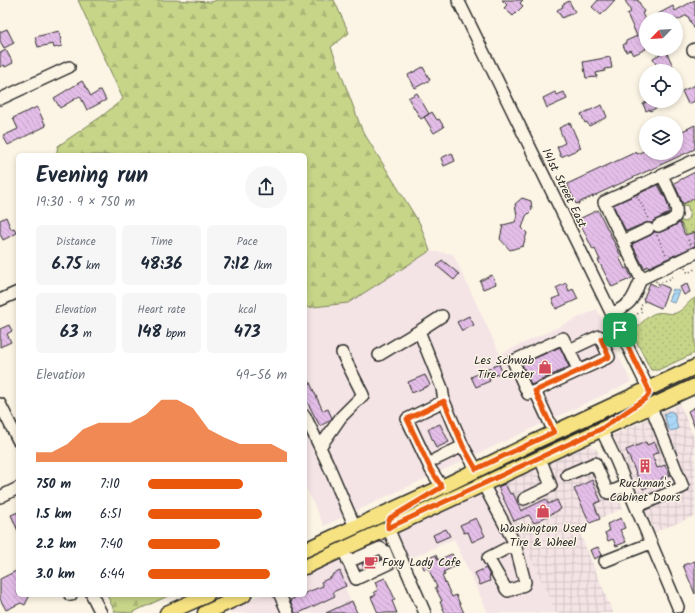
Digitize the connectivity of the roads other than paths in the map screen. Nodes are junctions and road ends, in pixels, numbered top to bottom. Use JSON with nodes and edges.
{"nodes":[{"id":1,"x":458,"y":0,"type":"edge"},
{"id":2,"x":69,"y":67,"type":"dead end"},
{"id":3,"x":0,"y":99,"type":"edge"},
{"id":4,"x":695,"y":160,"type":"edge"},
{"id":5,"x":662,"y":176,"type":"junction"},
{"id":6,"x":623,"y":241,"type":"junction"},
{"id":7,"x":695,"y":253,"type":"edge"},
{"id":8,"x":641,"y":279,"type":"junction"},
{"id":9,"x":16,"y":293,"type":"edge"},
{"id":10,"x":0,"y":300,"type":"edge"},
{"id":11,"x":612,"y":314,"type":"junction"},
{"id":12,"x":442,"y":316,"type":"dead end"},
{"id":13,"x":620,"y":330,"type":"junction"},
{"id":14,"x":419,"y":331,"type":"junction"},
{"id":15,"x":601,"y":339,"type":"junction"},
{"id":16,"x":569,"y":350,"type":"junction"},
{"id":17,"x":342,"y":353,"type":"dead end"},
{"id":18,"x":380,"y":355,"type":"dead end"},
{"id":19,"x":695,"y":367,"type":"edge"},
{"id":20,"x":579,"y":371,"type":"junction"},
{"id":21,"x":695,"y":386,"type":"edge"},
{"id":22,"x":648,"y":388,"type":"junction"},
{"id":23,"x":535,"y":391,"type":"junction"},
{"id":24,"x":444,"y":401,"type":"junction"},
{"id":25,"x":0,"y":404,"type":"edge"},
{"id":26,"x":651,"y":407,"type":"junction"},
{"id":27,"x":307,"y":420,"type":"edge"},
{"id":28,"x":601,"y":429,"type":"junction"},
{"id":29,"x":554,"y":432,"type":"junction"},
{"id":30,"x":16,"y":436,"type":"edge"},
{"id":31,"x":463,"y":446,"type":"junction"},
{"id":32,"x":320,"y":447,"type":"junction"},
{"id":33,"x":540,"y":458,"type":"junction"},
{"id":34,"x":436,"y":459,"type":"dead end"},
{"id":35,"x":476,"y":469,"type":"junction"},
{"id":36,"x":567,"y":474,"type":"dead end"},
{"id":37,"x":484,"y":484,"type":"junction"},
{"id":38,"x":626,"y":485,"type":"junction"},
{"id":39,"x":442,"y":487,"type":"junction"},
{"id":40,"x":16,"y":489,"type":"edge"},
{"id":41,"x":0,"y":497,"type":"edge"},
{"id":42,"x":524,"y":499,"type":"dead end"},
{"id":43,"x":636,"y":507,"type":"junction"},
{"id":44,"x":355,"y":527,"type":"junction"},
{"id":45,"x":388,"y":528,"type":"junction"},
{"id":46,"x":651,"y":543,"type":"junction"},
{"id":47,"x":514,"y":544,"type":"dead end"},
{"id":48,"x":307,"y":549,"type":"edge"},
{"id":49,"x":343,"y":549,"type":"junction"},
{"id":50,"x":400,"y":555,"type":"junction"},
{"id":51,"x":389,"y":560,"type":"junction"},
{"id":52,"x":605,"y":561,"type":"dead end"},
{"id":53,"x":348,"y":562,"type":"junction"},
{"id":54,"x":307,"y":566,"type":"edge"},
{"id":55,"x":93,"y":597,"type":"edge"},
{"id":56,"x":203,"y":597,"type":"edge"},
{"id":57,"x":240,"y":597,"type":"edge"},
{"id":58,"x":281,"y":597,"type":"edge"},
{"id":59,"x":678,"y":607,"type":"dead end"},
{"id":60,"x":101,"y":613,"type":"edge"},
{"id":61,"x":168,"y":613,"type":"edge"},
{"id":62,"x":205,"y":613,"type":"edge"},
{"id":63,"x":288,"y":613,"type":"edge"},
{"id":64,"x":425,"y":613,"type":"edge"}],
"edges":[{"from":1,"to":11,"type":"street","name":"141st Street East"},
{"from":2,"to":3,"type":"street"},
{"from":4,"to":5,"type":"street"},
{"from":5,"to":6,"type":"street"},
{"from":5,"to":6,"type":"street"},
{"from":6,"to":8,"type":"street"},
{"from":7,"to":8,"type":"street"},
{"from":8,"to":11,"type":"street"},
{"from":9,"to":10,"type":"street"},
{"from":11,"to":13,"type":"street","name":"141st Street East"},
{"from":12,"to":14,"type":"street"},
{"from":13,"to":15,"type":"street"},
{"from":13,"to":22,"type":"street","name":"141st Street East"},
{"from":14,"to":18,"type":"street"},
{"from":14,"to":24,"type":"street"},
{"from":15,"to":16,"type":"street"},
{"from":15,"to":20,"type":"street"},
{"from":16,"to":20,"type":"street"},
{"from":16,"to":23,"type":"street"},
{"from":17,"to":32,"type":"street"},
{"from":19,"to":22,"type":"main road"},
{"from":20,"to":23,"type":"street"},
{"from":21,"to":26,"type":"main road"},
{"from":22,"to":28,"type":"main road"},
{"from":22,"to":29,"type":"main road"},
{"from":23,"to":29,"type":"street"},
{"from":24,"to":31,"type":"street"},
{"from":24,"to":39,"type":"street"},
{"from":25,"to":30,"type":"street"},
{"from":26,"to":28,"type":"main road"},
{"from":26,"to":43,"type":"street"},
{"from":27,"to":32,"type":"street"},
{"from":28,"to":33,"type":"main road"},
{"from":28,"to":38,"type":"street"},
{"from":29,"to":35,"type":"main road"},
{"from":31,"to":34,"type":"street"},
{"from":31,"to":35,"type":"street"},
{"from":32,"to":44,"type":"street"},
{"from":33,"to":37,"type":"main road"},
{"from":33,"to":42,"type":"street"},
{"from":35,"to":39,"type":"main road"},
{"from":36,"to":38,"type":"street"},
{"from":37,"to":45,"type":"main road"},
{"from":37,"to":47,"type":"street"},
{"from":38,"to":43,"type":"street"},
{"from":39,"to":44,"type":"main road"},
{"from":39,"to":45,"type":"main road"},
{"from":40,"to":41,"type":"street"},
{"from":43,"to":46,"type":"street"},
{"from":44,"to":48,"type":"main road"},
{"from":45,"to":49,"type":"main road"},
{"from":45,"to":50,"type":"street"},
{"from":46,"to":52,"type":"street"},
{"from":46,"to":59,"type":"street"},
{"from":49,"to":53,"type":"street"},
{"from":49,"to":54,"type":"main road"},
{"from":50,"to":51,"type":"street"},
{"from":50,"to":64,"type":"street"},
{"from":51,"to":53,"type":"street"},
{"from":51,"to":53,"type":"street"},
{"from":55,"to":60,"type":"street"},
{"from":56,"to":61,"type":"main road"},
{"from":57,"to":62,"type":"main road"},
{"from":58,"to":63,"type":"street"}]}
